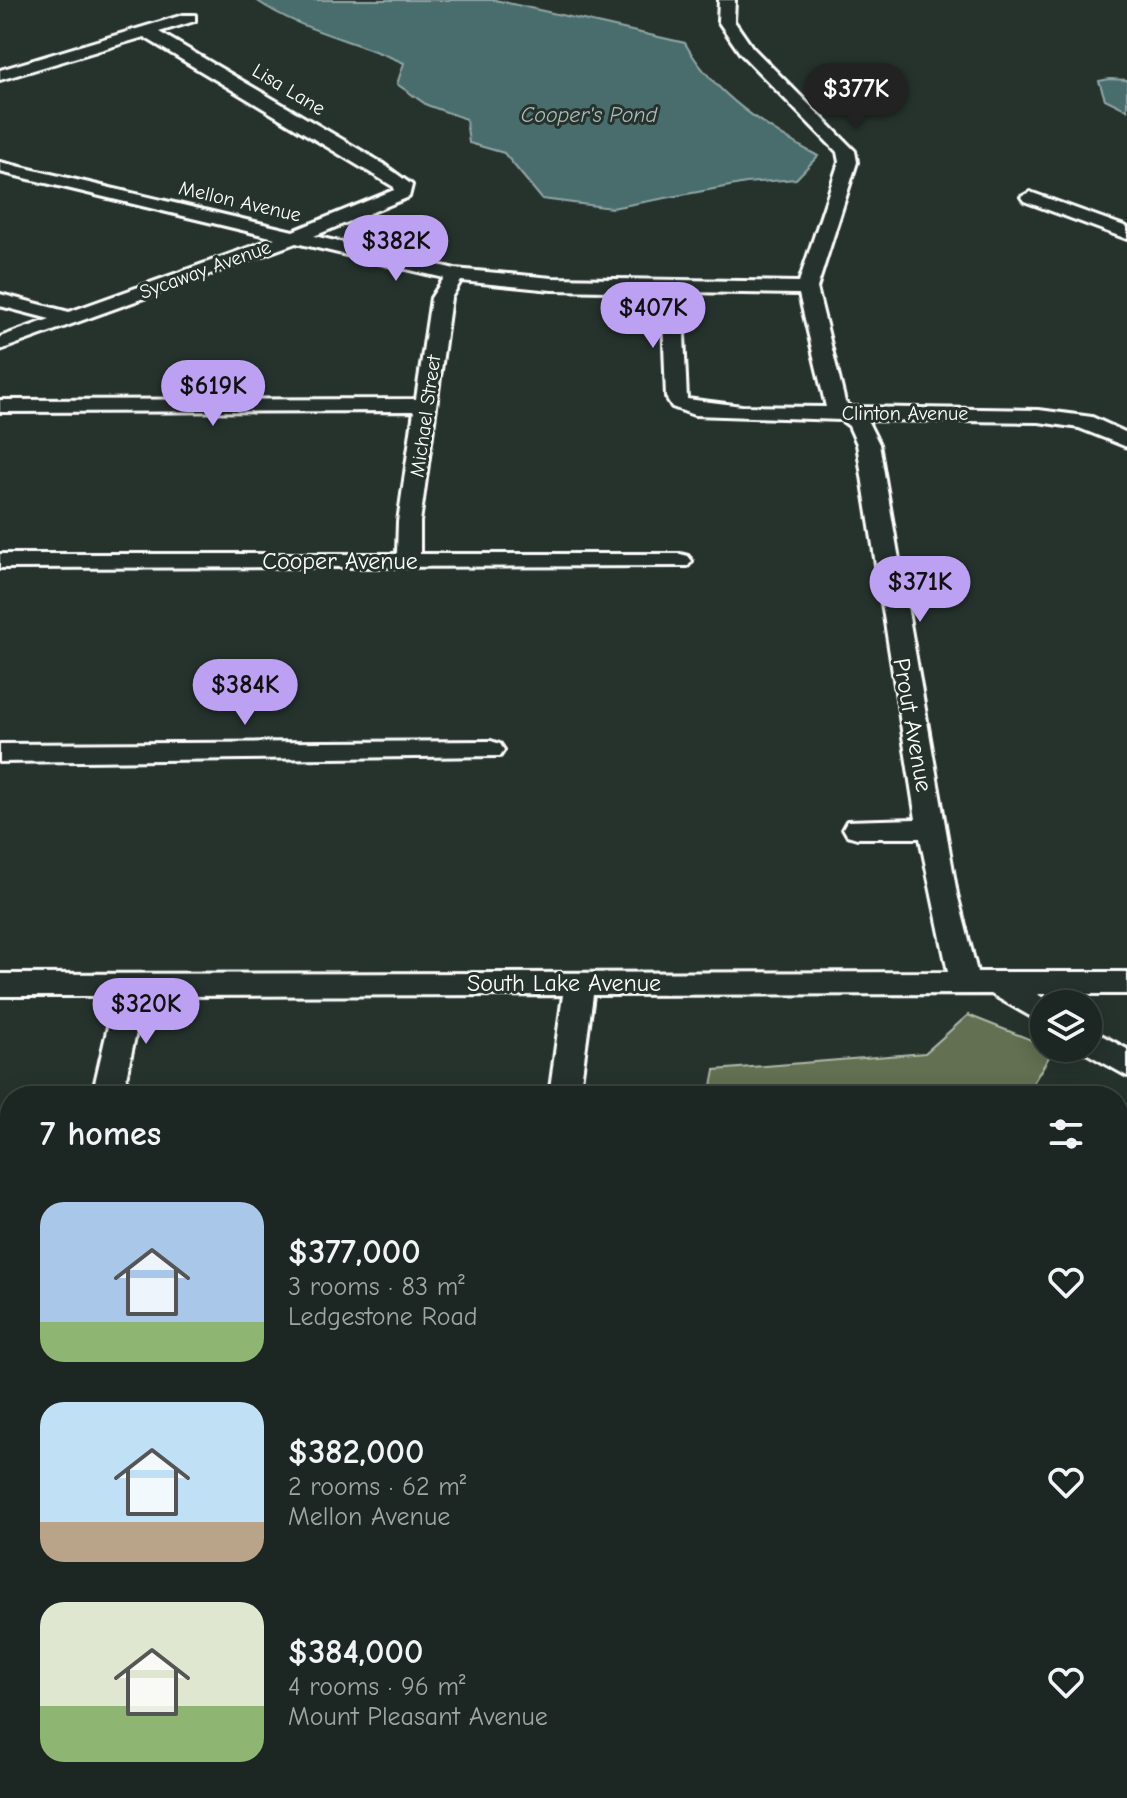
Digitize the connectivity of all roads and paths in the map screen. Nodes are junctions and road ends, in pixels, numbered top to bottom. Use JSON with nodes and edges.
{"nodes":[{"id":1,"x":727,"y":0,"type":"edge"},
{"id":2,"x":189,"y":18,"type":"dead end"},
{"id":3,"x":147,"y":32,"type":"junction"},
{"id":4,"x":0,"y":75,"type":"edge"},
{"id":5,"x":0,"y":167,"type":"edge"},
{"id":6,"x":405,"y":188,"type":"joint"},
{"id":7,"x":1030,"y":197,"type":"dead end"},
{"id":8,"x":1127,"y":233,"type":"edge"},
{"id":9,"x":295,"y":237,"type":"junction"},
{"id":10,"x":455,"y":275,"type":"junction"},
{"id":11,"x":672,"y":286,"type":"junction"},
{"id":12,"x":807,"y":288,"type":"junction"},
{"id":13,"x":0,"y":300,"type":"edge"},
{"id":14,"x":68,"y":318,"type":"junction"},
{"id":15,"x":0,"y":344,"type":"edge"},
{"id":16,"x":426,"y":405,"type":"junction"},
{"id":17,"x":0,"y":406,"type":"edge"},
{"id":18,"x":845,"y":413,"type":"junction"},
{"id":19,"x":1127,"y":441,"type":"edge"},
{"id":20,"x":0,"y":561,"type":"edge"},
{"id":21,"x":408,"y":561,"type":"junction"},
{"id":22,"x":680,"y":561,"type":"dead end"},
{"id":23,"x":491,"y":750,"type":"dead end"},
{"id":24,"x":0,"y":753,"type":"edge"},
{"id":25,"x":857,"y":828,"type":"dead end"},
{"id":26,"x":931,"y":829,"type":"junction"},
{"id":27,"x":580,"y":982,"type":"junction"},
{"id":28,"x":1127,"y":983,"type":"edge"},
{"id":29,"x":0,"y":985,"type":"edge"},
{"id":30,"x":132,"y":985,"type":"junction"},
{"id":31,"x":966,"y":985,"type":"junction"},
{"id":32,"x":999,"y":985,"type":"junction"},
{"id":33,"x":1030,"y":1004,"type":"edge"},
{"id":34,"x":1102,"y":1049,"type":"edge"},
{"id":35,"x":1127,"y":1064,"type":"edge"},
{"id":36,"x":109,"y":1086,"type":"edge"},
{"id":37,"x":565,"y":1086,"type":"edge"}],
"edges":[{"from":1,"to":12,"type":"street"},
{"from":2,"to":3,"type":"street"},
{"from":3,"to":4,"type":"street"},
{"from":3,"to":6,"type":"street","name":"Lisa Lane"},
{"from":5,"to":9,"type":"street","name":"Mellon Avenue"},
{"from":6,"to":9,"type":"street","name":"Sycaway Avenue"},
{"from":7,"to":8,"type":"street"},
{"from":9,"to":10,"type":"street","name":"Mellon Avenue"},
{"from":9,"to":14,"type":"street","name":"Sycaway Avenue"},
{"from":10,"to":11,"type":"street","name":"Mellon Avenue"},
{"from":10,"to":16,"type":"street","name":"Michael Street"},
{"from":11,"to":12,"type":"street","name":"Mellon Avenue"},
{"from":11,"to":18,"type":"street","name":"Clinton Avenue"},
{"from":12,"to":18,"type":"street","name":"Prout Avenue"},
{"from":13,"to":14,"type":"street"},
{"from":14,"to":15,"type":"street","name":"Sycaway Avenue"},
{"from":16,"to":17,"type":"street"},
{"from":16,"to":21,"type":"street","name":"Michael Street"},
{"from":18,"to":19,"type":"street","name":"Clinton Avenue"},
{"from":18,"to":26,"type":"street","name":"Prout Avenue"},
{"from":20,"to":21,"type":"street","name":"Cooper Avenue"},
{"from":21,"to":22,"type":"street","name":"Cooper Avenue"},
{"from":23,"to":24,"type":"street"},
{"from":25,"to":26,"type":"street"},
{"from":26,"to":31,"type":"street","name":"Prout Avenue"},
{"from":27,"to":30,"type":"street","name":"South Lake Avenue"},
{"from":27,"to":31,"type":"street","name":"South Lake Avenue"},
{"from":27,"to":37,"type":"street"},
{"from":28,"to":32,"type":"street","name":"South Lake Avenue"},
{"from":29,"to":30,"type":"street","name":"South Lake Avenue"},
{"from":30,"to":36,"type":"street"},
{"from":31,"to":32,"type":"street","name":"South Lake Avenue"},
{"from":32,"to":33,"type":"street"},
{"from":34,"to":35,"type":"street"}]}
